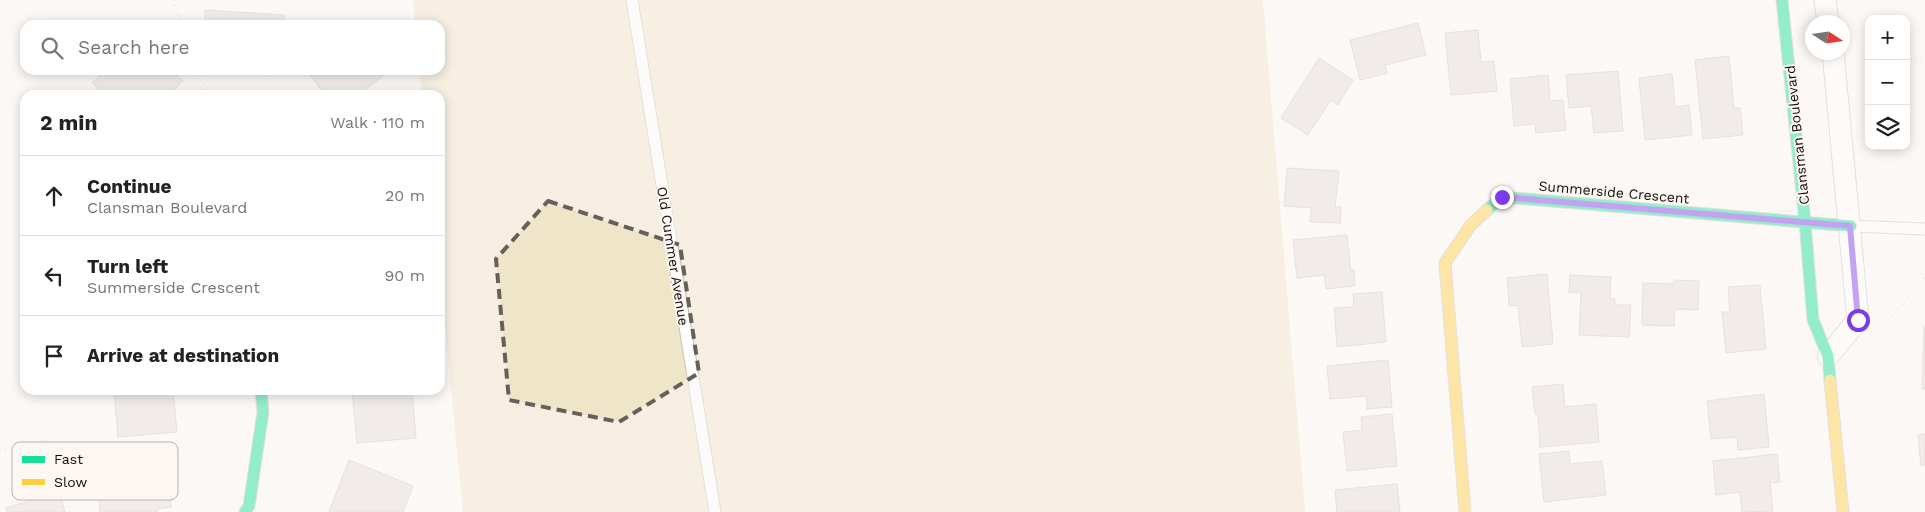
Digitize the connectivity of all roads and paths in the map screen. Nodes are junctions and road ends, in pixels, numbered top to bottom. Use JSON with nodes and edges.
{"nodes":[{"id":1,"x":173,"y":0,"type":"edge"},
{"id":2,"x":632,"y":0,"type":"edge"},
{"id":3,"x":1782,"y":0,"type":"edge"},
{"id":4,"x":1825,"y":0,"type":"edge"},
{"id":5,"x":1827,"y":15,"type":"edge"},
{"id":6,"x":180,"y":20,"type":"edge"},
{"id":7,"x":1925,"y":58,"type":"edge"},
{"id":8,"x":1910,"y":59,"type":"edge"},
{"id":9,"x":1834,"y":60,"type":"edge"},
{"id":10,"x":200,"y":75,"type":"edge"},
{"id":11,"x":205,"y":90,"type":"edge"},
{"id":12,"x":1805,"y":222,"type":"junction"},
{"id":13,"x":1850,"y":226,"type":"junction"},
{"id":14,"x":1925,"y":230,"type":"edge"},
{"id":15,"x":1925,"y":277,"type":"edge"},
{"id":16,"x":1892,"y":317,"type":"dead end"},
{"id":17,"x":1828,"y":356,"type":"junction"},
{"id":18,"x":261,"y":395,"type":"edge"},
{"id":19,"x":66,"y":500,"type":"edge"},
{"id":20,"x":70,"y":512,"type":"edge"},
{"id":21,"x":245,"y":512,"type":"edge"},
{"id":22,"x":715,"y":512,"type":"edge"},
{"id":23,"x":1465,"y":512,"type":"edge"},
{"id":24,"x":1843,"y":512,"type":"edge"}],
"edges":[{"from":1,"to":6,"type":"path"},
{"from":2,"to":22,"type":"lane","name":"Old Cummer Avenue"},
{"from":3,"to":12,"type":"street","name":"Clansman Boulevard"},
{"from":4,"to":5,"type":"street"},
{"from":7,"to":8,"type":"path"},
{"from":9,"to":13,"type":"street"},
{"from":10,"to":11,"type":"path"},
{"from":12,"to":13,"type":"street","name":"Summerside Crescent"},
{"from":12,"to":17,"type":"street","name":"Clansman Boulevard"},
{"from":12,"to":23,"type":"street","name":"Summerside Crescent"},
{"from":13,"to":14,"type":"lane"},
{"from":13,"to":17,"type":"street"},
{"from":15,"to":16,"type":"path"},
{"from":17,"to":24,"type":"street","name":"Clansman Boulevard"},
{"from":18,"to":21,"type":"street"},
{"from":19,"to":20,"type":"path"}]}
